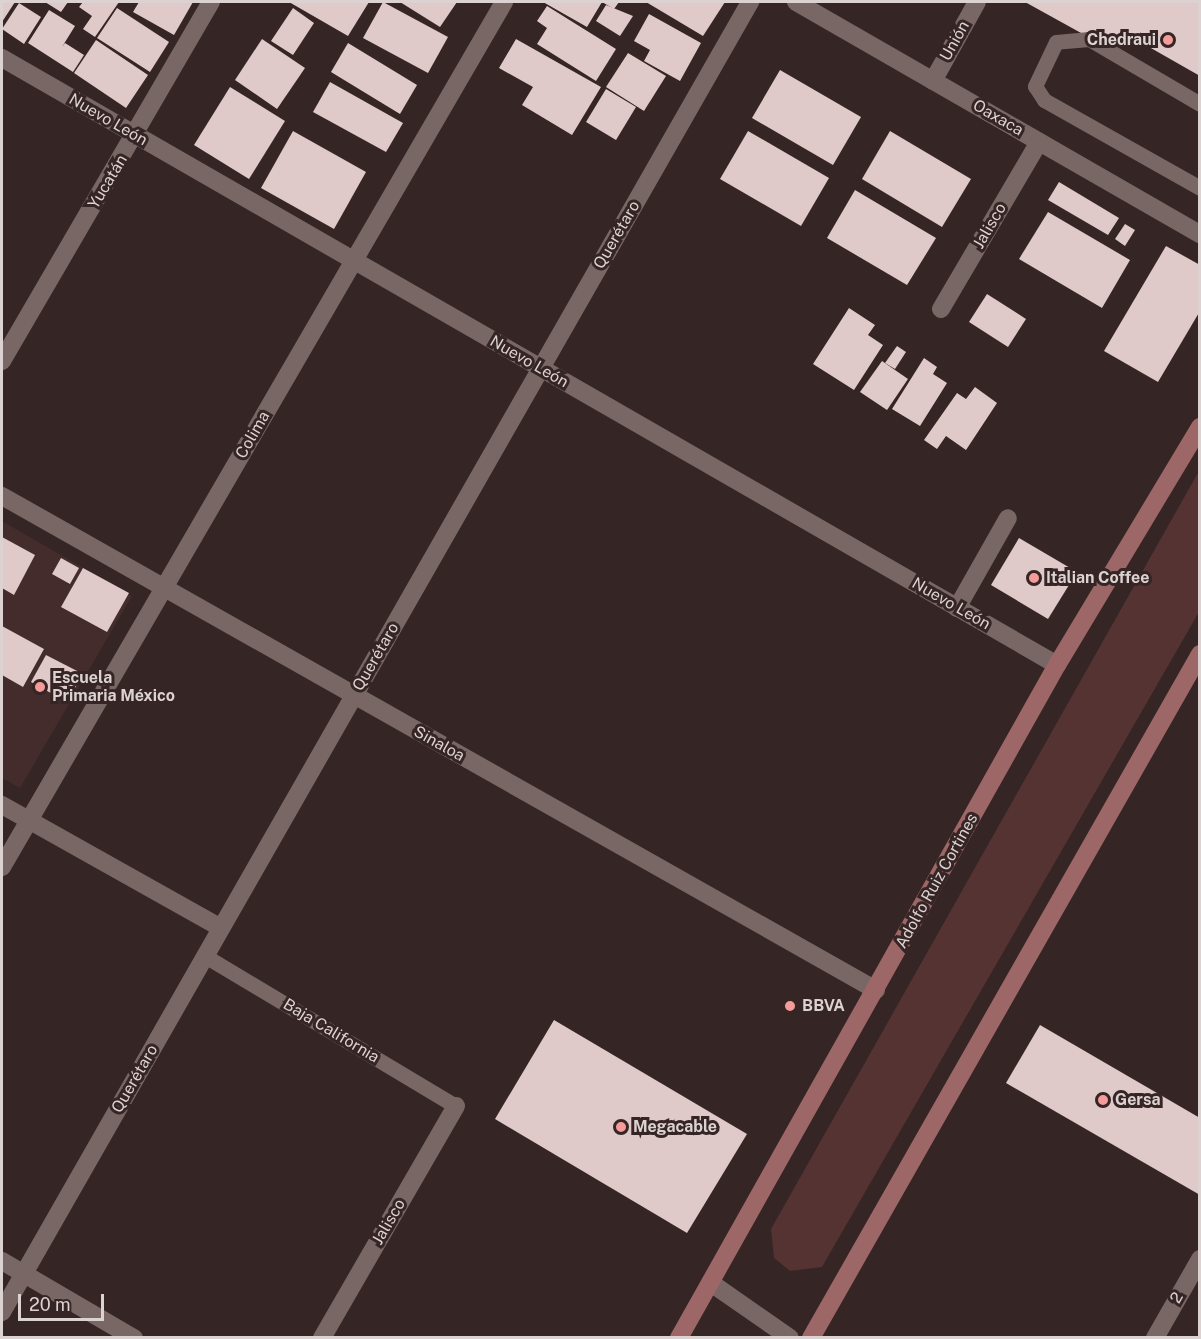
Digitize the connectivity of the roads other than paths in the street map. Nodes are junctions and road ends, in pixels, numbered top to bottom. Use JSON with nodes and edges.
{"nodes":[{"id":1,"x":211,"y":2,"type":"edge"},
{"id":2,"x":504,"y":2,"type":"edge"},
{"id":3,"x":750,"y":2,"type":"edge"},
{"id":4,"x":795,"y":2,"type":"edge"},
{"id":5,"x":977,"y":2,"type":"edge"},
{"id":6,"x":2,"y":58,"type":"edge"},
{"id":7,"x":933,"y":81,"type":"junction"},
{"id":8,"x":1200,"y":104,"type":"edge"},
{"id":9,"x":135,"y":135,"type":"junction"},
{"id":10,"x":1040,"y":142,"type":"junction"},
{"id":11,"x":1200,"y":188,"type":"edge"},
{"id":12,"x":1200,"y":234,"type":"edge"},
{"id":13,"x":353,"y":261,"type":"junction"},
{"id":14,"x":941,"y":309,"type":"dead end"},
{"id":15,"x":2,"y":361,"type":"edge"},
{"id":16,"x":541,"y":368,"type":"junction"},
{"id":17,"x":1200,"y":427,"type":"edge"},
{"id":18,"x":2,"y":496,"type":"edge"},
{"id":19,"x":1008,"y":518,"type":"dead end"},
{"id":20,"x":164,"y":588,"type":"junction"},
{"id":21,"x":957,"y":608,"type":"junction"},
{"id":22,"x":1200,"y":654,"type":"edge"},
{"id":23,"x":1057,"y":665,"type":"junction"},
{"id":24,"x":353,"y":696,"type":"junction"},
{"id":25,"x":2,"y":805,"type":"edge"},
{"id":26,"x":29,"y":820,"type":"junction"},
{"id":27,"x":2,"y":867,"type":"edge"},
{"id":28,"x":221,"y":928,"type":"junction"},
{"id":29,"x":205,"y":956,"type":"junction"},
{"id":30,"x":876,"y":990,"type":"junction"},
{"id":31,"x":456,"y":1106,"type":"joint"},
{"id":32,"x":1200,"y":1259,"type":"edge"},
{"id":33,"x":2,"y":1262,"type":"edge"},
{"id":34,"x":23,"y":1274,"type":"junction"},
{"id":35,"x":711,"y":1284,"type":"junction"},
{"id":36,"x":2,"y":1312,"type":"edge"},
{"id":37,"x":134,"y":1338,"type":"edge"},
{"id":38,"x":322,"y":1338,"type":"edge"},
{"id":39,"x":679,"y":1338,"type":"edge"},
{"id":40,"x":790,"y":1338,"type":"edge"},
{"id":41,"x":811,"y":1338,"type":"edge"},
{"id":42,"x":1155,"y":1338,"type":"edge"}],
"edges":[{"from":1,"to":9,"type":"street","name":"Yucatán"},
{"from":2,"to":13,"type":"street","name":"Colima"},
{"from":3,"to":16,"type":"street","name":"Querétaro"},
{"from":4,"to":7,"type":"street","name":"Oaxaca"},
{"from":5,"to":7,"type":"street","name":"Unión"},
{"from":6,"to":9,"type":"street","name":"Nuevo León"},
{"from":7,"to":10,"type":"street","name":"Oaxaca"},
{"from":8,"to":11,"type":"lane"},
{"from":9,"to":13,"type":"street","name":"Nuevo León"},
{"from":9,"to":15,"type":"street","name":"Yucatán"},
{"from":10,"to":12,"type":"street","name":"Oaxaca"},
{"from":10,"to":14,"type":"street","name":"Jalisco"},
{"from":13,"to":16,"type":"street","name":"Nuevo León"},
{"from":13,"to":20,"type":"street","name":"Colima"},
{"from":16,"to":21,"type":"street","name":"Nuevo León"},
{"from":16,"to":24,"type":"street","name":"Querétaro"},
{"from":17,"to":23,"type":"main road","name":"Adolfo Ruiz Cortines"},
{"from":18,"to":20,"type":"street","name":"Sinaloa"},
{"from":19,"to":21,"type":"street"},
{"from":20,"to":24,"type":"street","name":"Sinaloa"},
{"from":20,"to":26,"type":"street","name":"Colima"},
{"from":21,"to":23,"type":"street","name":"Nuevo León"},
{"from":22,"to":41,"type":"main road"},
{"from":23,"to":30,"type":"main road","name":"Adolfo Ruiz Cortines"},
{"from":24,"to":28,"type":"street","name":"Querétaro"},
{"from":24,"to":30,"type":"street","name":"Sinaloa"},
{"from":25,"to":26,"type":"street"},
{"from":26,"to":27,"type":"street","name":"Colima"},
{"from":26,"to":28,"type":"street"},
{"from":28,"to":29,"type":"street","name":"Querétaro"},
{"from":29,"to":31,"type":"lane","name":"Baja California"},
{"from":29,"to":34,"type":"street","name":"Querétaro"},
{"from":30,"to":35,"type":"main road","name":"Adolfo Ruiz Cortines"},
{"from":31,"to":38,"type":"street","name":"Jalisco"},
{"from":32,"to":42,"type":"street","name":"2"},
{"from":33,"to":34,"type":"street"},
{"from":34,"to":36,"type":"street","name":"Querétaro"},
{"from":34,"to":37,"type":"street"},
{"from":35,"to":39,"type":"main road","name":"Adolfo Ruiz Cortines"},
{"from":35,"to":40,"type":"street"}]}
